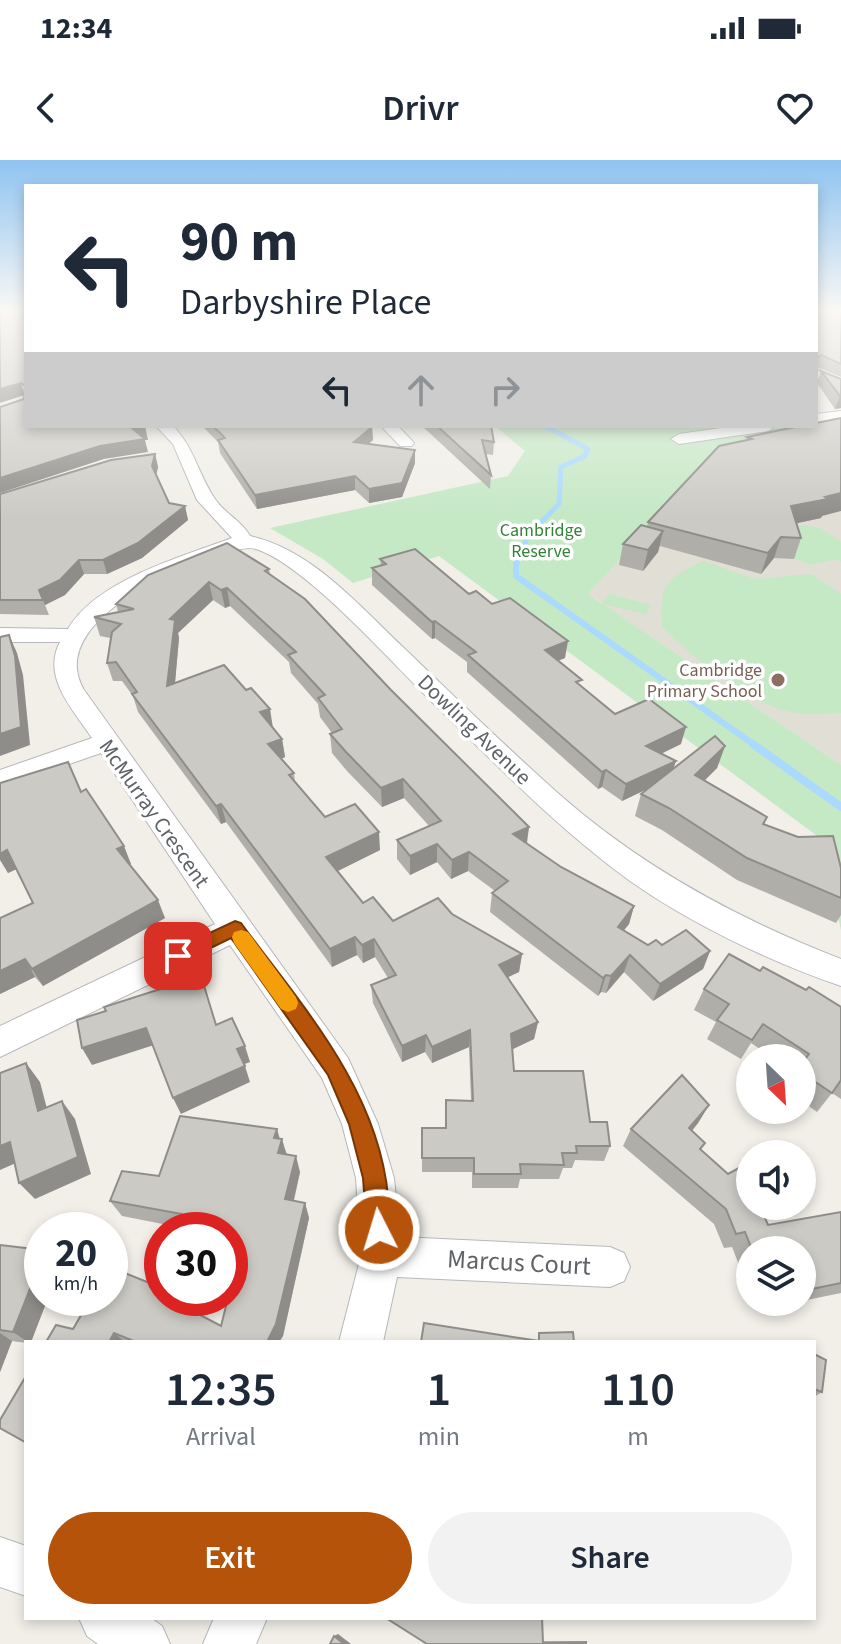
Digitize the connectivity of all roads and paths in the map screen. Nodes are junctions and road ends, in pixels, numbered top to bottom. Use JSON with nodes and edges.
{"nodes":[{"id":1,"x":841,"y":416,"type":"edge"},
{"id":2,"x":818,"y":419,"type":"edge"},
{"id":3,"x":166,"y":428,"type":"edge"},
{"id":4,"x":391,"y":428,"type":"edge"},
{"id":5,"x":754,"y":428,"type":"edge"},
{"id":6,"x":679,"y":439,"type":"dead end"},
{"id":7,"x":406,"y":443,"type":"dead end"},
{"id":8,"x":243,"y":540,"type":"junction"},
{"id":9,"x":0,"y":635,"type":"edge"},
{"id":10,"x":73,"y":636,"type":"junction"},
{"id":11,"x":106,"y":742,"type":"junction"},
{"id":12,"x":0,"y":779,"type":"edge"},
{"id":13,"x":235,"y":928,"type":"junction"},
{"id":14,"x":841,"y":973,"type":"edge"},
{"id":15,"x":0,"y":1042,"type":"edge"},
{"id":16,"x":381,"y":1256,"type":"junction"},
{"id":17,"x":610,"y":1267,"type":"dead end"},
{"id":18,"x":361,"y":1340,"type":"edge"},
{"id":19,"x":0,"y":1562,"type":"edge"},
{"id":20,"x":24,"y":1570,"type":"edge"},
{"id":21,"x":108,"y":1620,"type":"edge"},
{"id":22,"x":240,"y":1620,"type":"edge"},
{"id":23,"x":144,"y":1644,"type":"edge"},
{"id":24,"x":229,"y":1644,"type":"edge"}],
"edges":[{"from":1,"to":2,"type":"street"},
{"from":3,"to":8,"type":"street","name":"Dowling Avenue"},
{"from":4,"to":7,"type":"street"},
{"from":5,"to":6,"type":"street"},
{"from":8,"to":10,"type":"street"},
{"from":8,"to":14,"type":"street","name":"Dowling Avenue"},
{"from":9,"to":10,"type":"street"},
{"from":10,"to":11,"type":"street","name":"McMurray Crescent"},
{"from":11,"to":12,"type":"street"},
{"from":11,"to":13,"type":"street","name":"McMurray Crescent"},
{"from":13,"to":15,"type":"street"},
{"from":13,"to":16,"type":"street","name":"McMurray Crescent"},
{"from":16,"to":17,"type":"street","name":"Marcus Court"},
{"from":16,"to":18,"type":"street","name":"McMurray Crescent"},
{"from":19,"to":20,"type":"street"},
{"from":21,"to":23,"type":"street"},
{"from":22,"to":24,"type":"street"}]}
